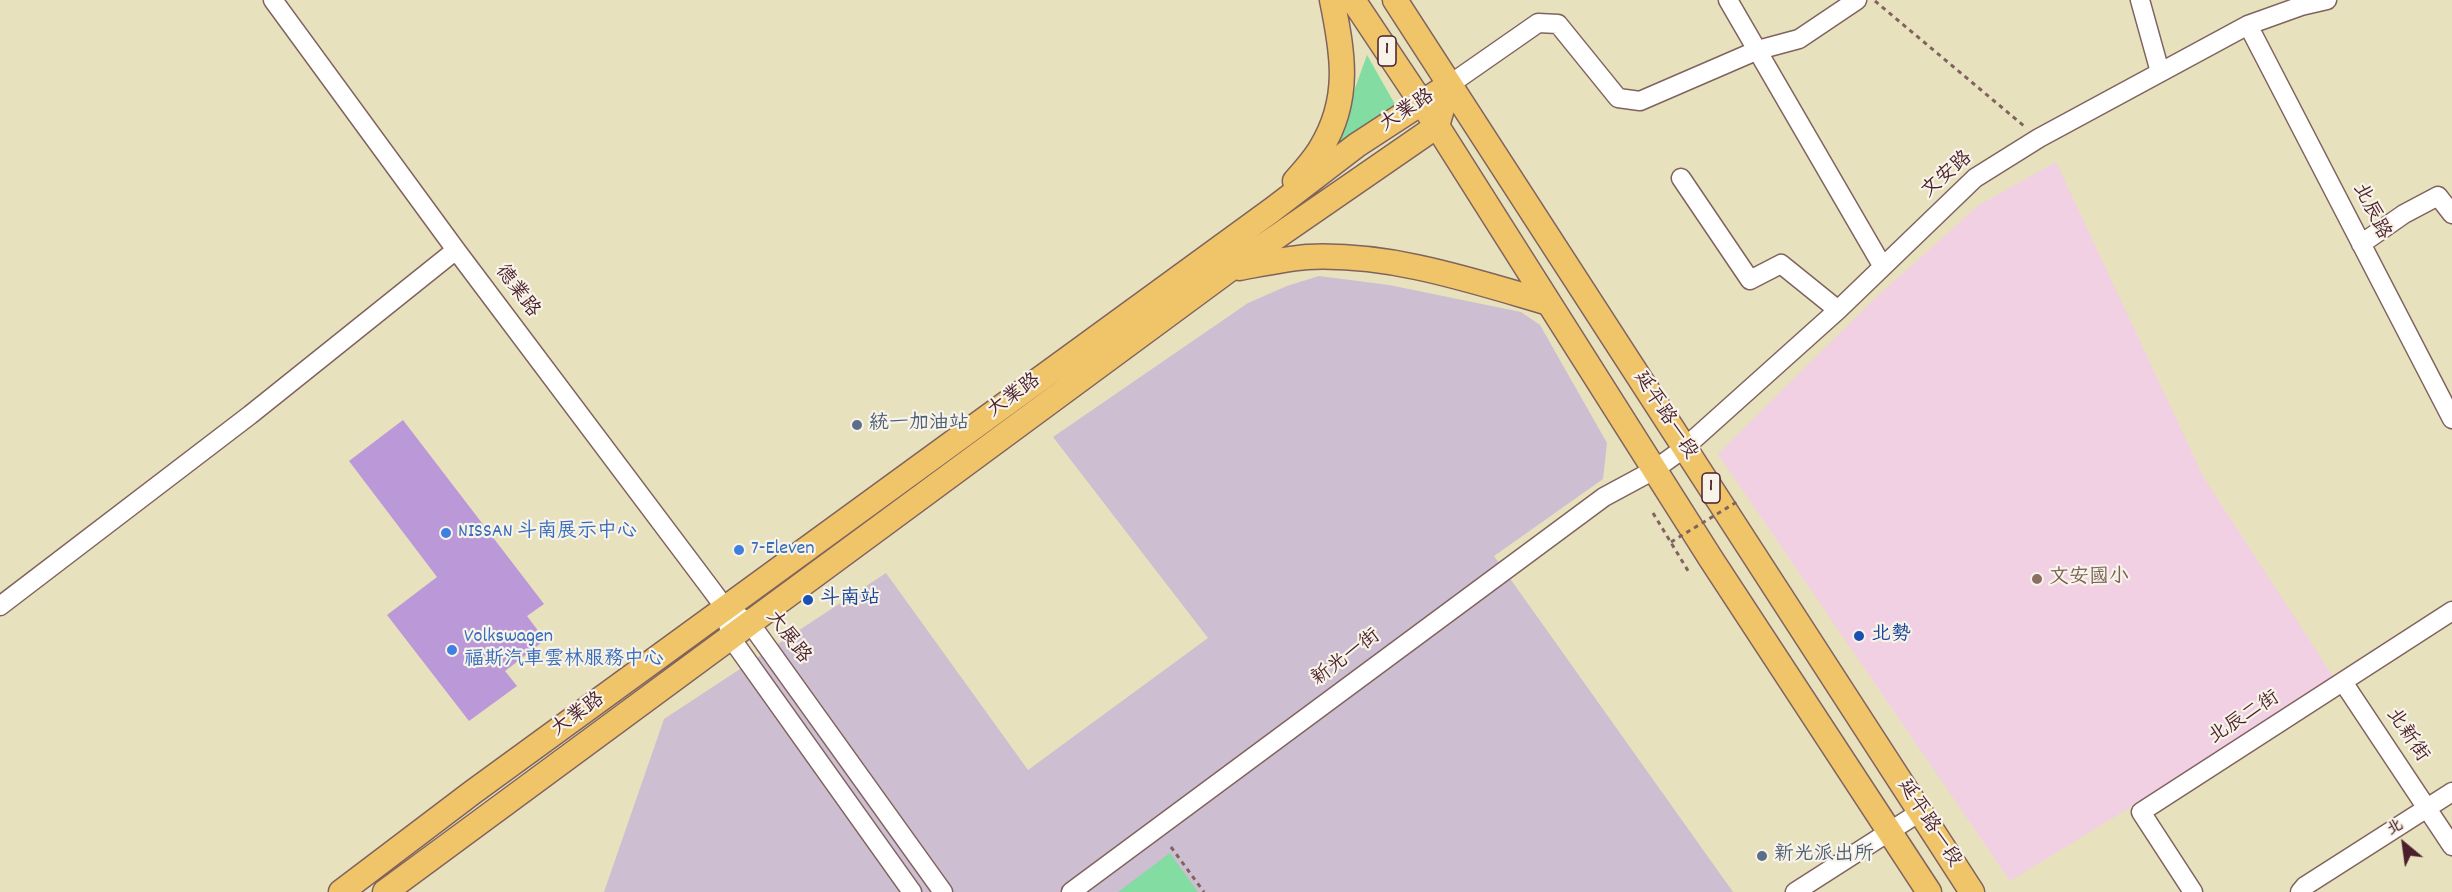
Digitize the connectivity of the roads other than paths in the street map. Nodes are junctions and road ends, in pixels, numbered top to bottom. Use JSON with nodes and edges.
{"nodes":[{"id":1,"x":273,"y":0,"type":"edge"},
{"id":2,"x":1332,"y":0,"type":"edge"},
{"id":3,"x":1353,"y":0,"type":"edge"},
{"id":4,"x":1395,"y":0,"type":"edge"},
{"id":5,"x":1728,"y":0,"type":"edge"},
{"id":6,"x":1857,"y":0,"type":"edge"},
{"id":7,"x":2140,"y":0,"type":"edge"},
{"id":8,"x":2327,"y":0,"type":"edge"},
{"id":9,"x":2247,"y":25,"type":"junction"},
{"id":10,"x":1758,"y":50,"type":"junction"},
{"id":11,"x":2160,"y":72,"type":"junction"},
{"id":12,"x":1449,"y":85,"type":"junction"},
{"id":13,"x":1420,"y":102,"type":"junction"},
{"id":14,"x":1437,"y":126,"type":"junction"},
{"id":15,"x":1681,"y":178,"type":"dead end"},
{"id":16,"x":1272,"y":210,"type":"junction"},
{"id":17,"x":2452,"y":214,"type":"edge"},
{"id":18,"x":2361,"y":244,"type":"junction"},
{"id":19,"x":456,"y":250,"type":"junction"},
{"id":20,"x":1883,"y":267,"type":"junction"},
{"id":21,"x":1230,"y":269,"type":"junction"},
{"id":22,"x":1549,"y":303,"type":"junction"},
{"id":23,"x":1838,"y":310,"type":"junction"},
{"id":24,"x":1107,"y":330,"type":"junction"},
{"id":25,"x":1122,"y":349,"type":"junction"},
{"id":26,"x":2452,"y":419,"type":"edge"},
{"id":27,"x":1683,"y":449,"type":"junction"},
{"id":28,"x":1654,"y":470,"type":"junction"},
{"id":29,"x":872,"y":501,"type":"junction"},
{"id":30,"x":888,"y":521,"type":"junction"},
{"id":31,"x":0,"y":606,"type":"edge"},
{"id":32,"x":725,"y":608,"type":"junction"},
{"id":33,"x":2452,"y":611,"type":"edge"},
{"id":34,"x":750,"y":623,"type":"junction"},
{"id":35,"x":731,"y":638,"type":"junction"},
{"id":36,"x":2343,"y":682,"type":"junction"},
{"id":37,"x":473,"y":792,"type":"junction"},
{"id":38,"x":2452,"y":792,"type":"edge"},
{"id":39,"x":2427,"y":808,"type":"junction"},
{"id":40,"x":1920,"y":812,"type":"junction"},
{"id":41,"x":488,"y":814,"type":"junction"},
{"id":42,"x":1889,"y":831,"type":"junction"},
{"id":43,"x":2452,"y":846,"type":"edge"},
{"id":44,"x":341,"y":892,"type":"edge"},
{"id":45,"x":385,"y":892,"type":"edge"},
{"id":46,"x":912,"y":892,"type":"edge"},
{"id":47,"x":943,"y":892,"type":"edge"},
{"id":48,"x":1071,"y":892,"type":"edge"},
{"id":49,"x":1795,"y":892,"type":"edge"},
{"id":50,"x":1929,"y":892,"type":"edge"},
{"id":51,"x":1972,"y":892,"type":"edge"},
{"id":52,"x":2193,"y":892,"type":"edge"},
{"id":53,"x":2300,"y":892,"type":"edge"}],
"edges":[{"from":1,"to":19,"type":"street","name":"德業路"},
{"from":2,"to":16,"type":"main road"},
{"from":3,"to":13,"type":"main road","name":"延平路一段","number":"1"},
{"from":4,"to":12,"type":"main road","name":"延平路一段","number":"1"},
{"from":5,"to":10,"type":"street"},
{"from":6,"to":10,"type":"street"},
{"from":7,"to":11,"type":"street"},
{"from":8,"to":9,"type":"street","name":"文安路"},
{"from":9,"to":11,"type":"street","name":"文安路"},
{"from":9,"to":18,"type":"street","name":"北辰路"},
{"from":10,"to":12,"type":"street"},
{"from":10,"to":20,"type":"street"},
{"from":11,"to":20,"type":"street","name":"文安路"},
{"from":12,"to":13,"type":"main road","name":"大業路"},
{"from":12,"to":14,"type":"main road","name":"大業路"},
{"from":12,"to":27,"type":"main road","name":"延平路一段","number":"1"},
{"from":13,"to":14,"type":"main road","name":"延平路一段","number":"1"},
{"from":13,"to":16,"type":"main road","name":"大業路"},
{"from":14,"to":21,"type":"main road","name":"大業路"},
{"from":14,"to":22,"type":"main road","name":"延平路一段","number":"1"},
{"from":15,"to":23,"type":"street"},
{"from":16,"to":24,"type":"main road","name":"大業路"},
{"from":17,"to":18,"type":"street"},
{"from":18,"to":26,"type":"street","name":"北辰路"},
{"from":19,"to":31,"type":"street"},
{"from":19,"to":32,"type":"street","name":"德業路"},
{"from":20,"to":23,"type":"street","name":"文安路"},
{"from":21,"to":22,"type":"main road"},
{"from":21,"to":25,"type":"main road","name":"大業路"},
{"from":22,"to":28,"type":"main road","name":"延平路一段","number":"1"},
{"from":23,"to":27,"type":"street","name":"文安路"},
{"from":24,"to":25,"type":"main road"},
{"from":24,"to":29,"type":"main road","name":"大業路"},
{"from":25,"to":30,"type":"main road","name":"大業路"},
{"from":27,"to":28,"type":"street","name":"文安路"},
{"from":27,"to":40,"type":"main road","name":"延平路一段","number":"1"},
{"from":28,"to":42,"type":"main road","name":"延平路一段","number":"1"},
{"from":28,"to":48,"type":"street","name":"新光一街"},
{"from":29,"to":30,"type":"main road"},
{"from":29,"to":32,"type":"main road","name":"大業路"},
{"from":30,"to":34,"type":"main road","name":"大業路"},
{"from":32,"to":34,"type":"street","name":"大展路"},
{"from":32,"to":35,"type":"street"},
{"from":32,"to":37,"type":"main road","name":"大業路"},
{"from":33,"to":36,"type":"street","name":"北辰二街"},
{"from":34,"to":35,"type":"main road","name":"大業路"},
{"from":34,"to":47,"type":"street","name":"大展路"},
{"from":35,"to":41,"type":"main road","name":"大業路"},
{"from":35,"to":46,"type":"street"},
{"from":36,"to":39,"type":"street","name":"北新街"},
{"from":36,"to":52,"type":"street","name":"北辰二街"},
{"from":37,"to":41,"type":"main road"},
{"from":37,"to":44,"type":"main road","name":"大業路"},
{"from":38,"to":39,"type":"street"},
{"from":39,"to":43,"type":"street","name":"北新街"},
{"from":39,"to":53,"type":"street"},
{"from":40,"to":42,"type":"street"},
{"from":40,"to":51,"type":"main road","name":"延平路一段","number":"1"},
{"from":41,"to":45,"type":"main road","name":"大業路"},
{"from":42,"to":49,"type":"street"},
{"from":42,"to":50,"type":"main road","name":"延平路一段","number":"1"}]}
